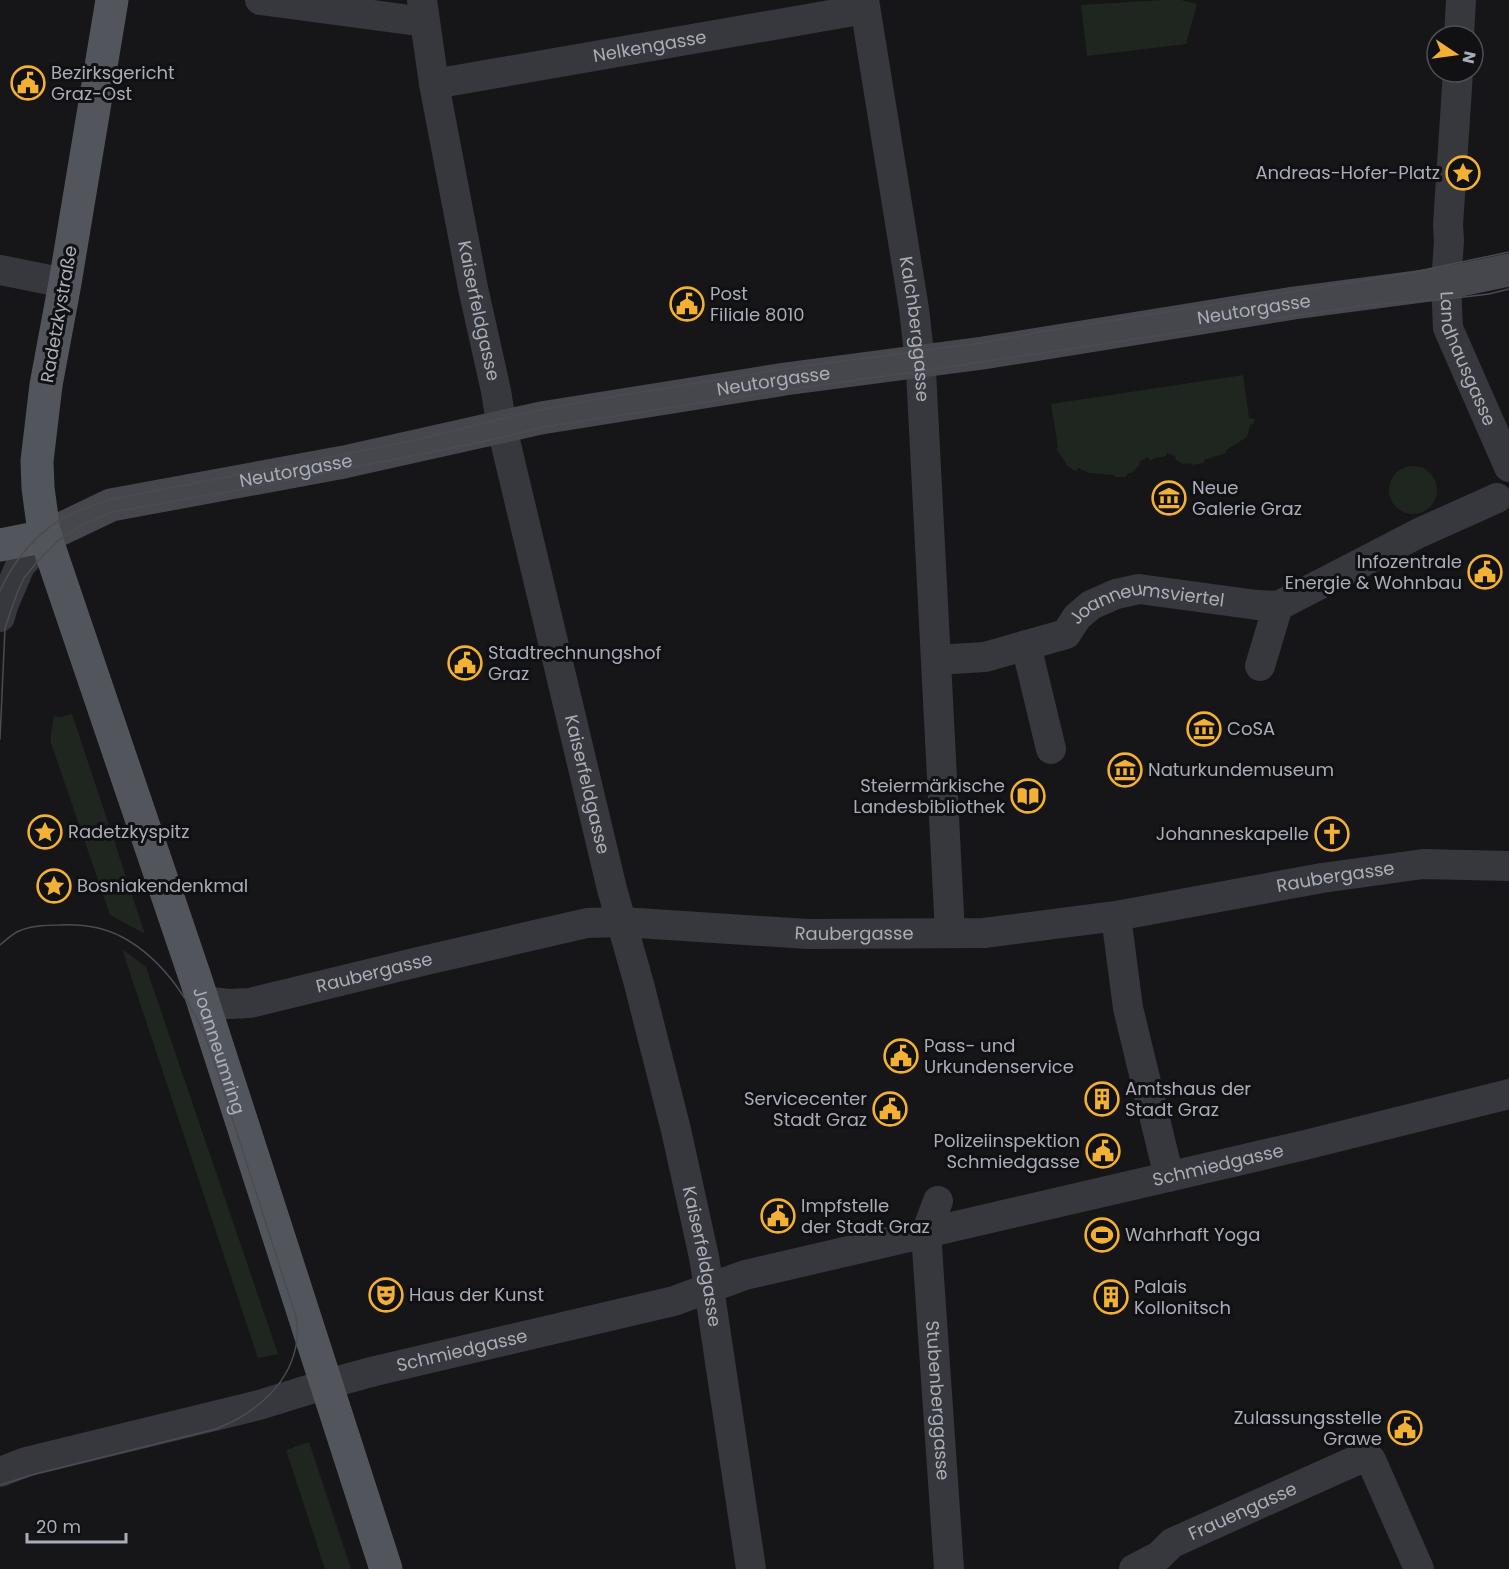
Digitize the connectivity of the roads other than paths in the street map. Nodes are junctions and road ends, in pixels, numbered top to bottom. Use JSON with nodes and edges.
{"nodes":[{"id":1,"x":112,"y":0,"type":"edge"},
{"id":2,"x":260,"y":0,"type":"edge"},
{"id":3,"x":1461,"y":0,"type":"edge"},
{"id":4,"x":864,"y":5,"type":"edge"},
{"id":5,"x":424,"y":11,"type":"edge"},
{"id":6,"x":1460,"y":24,"type":"edge"},
{"id":7,"x":434,"y":84,"type":"junction"},
{"id":8,"x":1457,"y":84,"type":"edge"},
{"id":9,"x":0,"y":270,"type":"edge"},
{"id":10,"x":1509,"y":270,"type":"edge"},
{"id":11,"x":1446,"y":282,"type":"junction"},
{"id":12,"x":65,"y":283,"type":"junction"},
{"id":13,"x":920,"y":362,"type":"junction"},
{"id":14,"x":502,"y":428,"type":"junction"},
{"id":15,"x":1509,"y":467,"type":"edge"},
{"id":16,"x":1497,"y":498,"type":"dead end"},
{"id":17,"x":46,"y":536,"type":"junction"},
{"id":18,"x":0,"y":544,"type":"edge"},
{"id":19,"x":1278,"y":606,"type":"junction"},
{"id":20,"x":0,"y":617,"type":"edge"},
{"id":21,"x":1026,"y":645,"type":"junction"},
{"id":22,"x":936,"y":660,"type":"junction"},
{"id":23,"x":1260,"y":666,"type":"dead end"},
{"id":24,"x":1051,"y":749,"type":"dead end"},
{"id":25,"x":1509,"y":866,"type":"edge"},
{"id":26,"x":1116,"y":916,"type":"junction"},
{"id":27,"x":621,"y":922,"type":"junction"},
{"id":28,"x":950,"y":933,"type":"junction"},
{"id":29,"x":202,"y":1001,"type":"junction"},
{"id":30,"x":1509,"y":1094,"type":"edge"},
{"id":31,"x":1169,"y":1177,"type":"junction"},
{"id":32,"x":938,"y":1201,"type":"dead end"},
{"id":33,"x":926,"y":1233,"type":"junction"},
{"id":34,"x":709,"y":1287,"type":"junction"},
{"id":35,"x":327,"y":1384,"type":"junction"},
{"id":36,"x":13,"y":1467,"type":"edge"},
{"id":37,"x":1141,"y":1568,"type":"edge"},
{"id":38,"x":386,"y":1569,"type":"edge"},
{"id":39,"x":751,"y":1569,"type":"edge"},
{"id":40,"x":949,"y":1569,"type":"edge"},
{"id":41,"x":1419,"y":1569,"type":"edge"}],
"edges":[{"from":1,"to":12,"type":"main road","name":"Radetzkystraße"},
{"from":2,"to":5,"type":"street"},
{"from":3,"to":6,"type":"street"},
{"from":4,"to":7,"type":"street","name":"Nelkengasse"},
{"from":4,"to":13,"type":"street","name":"Kalchberggasse"},
{"from":5,"to":7,"type":"street","name":"Kaiserfeldgasse"},
{"from":7,"to":14,"type":"street","name":"Kaiserfeldgasse"},
{"from":8,"to":11,"type":"street"},
{"from":9,"to":12,"type":"street"},
{"from":10,"to":11,"type":"street","name":"Neutorgasse"},
{"from":11,"to":13,"type":"street","name":"Neutorgasse"},
{"from":11,"to":15,"type":"street","name":"Landhausgasse"},
{"from":12,"to":17,"type":"main road","name":"Radetzkystraße"},
{"from":13,"to":14,"type":"street","name":"Neutorgasse"},
{"from":13,"to":22,"type":"street","name":"Kalchberggasse"},
{"from":14,"to":17,"type":"street","name":"Neutorgasse"},
{"from":14,"to":27,"type":"street","name":"Kaiserfeldgasse"},
{"from":16,"to":19,"type":"street"},
{"from":17,"to":18,"type":"main road"},
{"from":17,"to":20,"type":"street"},
{"from":17,"to":29,"type":"main road","name":"Joanneumring"},
{"from":19,"to":21,"type":"street","name":"Joanneumsviertel"},
{"from":19,"to":23,"type":"street"},
{"from":21,"to":22,"type":"street","name":"Joanneumsviertel"},
{"from":21,"to":24,"type":"street"},
{"from":22,"to":28,"type":"street","name":"Kalchberggasse"},
{"from":25,"to":26,"type":"street","name":"Raubergasse"},
{"from":26,"to":28,"type":"street","name":"Raubergasse"},
{"from":26,"to":31,"type":"street"},
{"from":27,"to":28,"type":"street","name":"Raubergasse"},
{"from":27,"to":29,"type":"street","name":"Raubergasse"},
{"from":27,"to":34,"type":"street","name":"Kaiserfeldgasse"},
{"from":29,"to":35,"type":"main road","name":"Joanneumring"},
{"from":30,"to":31,"type":"street","name":"Schmiedgasse"},
{"from":31,"to":33,"type":"street","name":"Schmiedgasse"},
{"from":32,"to":33,"type":"street"},
{"from":33,"to":34,"type":"street","name":"Schmiedgasse"},
{"from":33,"to":40,"type":"street","name":"Stubenberggasse"},
{"from":34,"to":35,"type":"street","name":"Schmiedgasse"},
{"from":34,"to":39,"type":"street","name":"Kaiserfeldgasse"},
{"from":35,"to":36,"type":"street","name":"Schmiedgasse"},
{"from":35,"to":38,"type":"main road","name":"Joanneumring"},
{"from":37,"to":41,"type":"street","name":"Frauengasse"}]}
